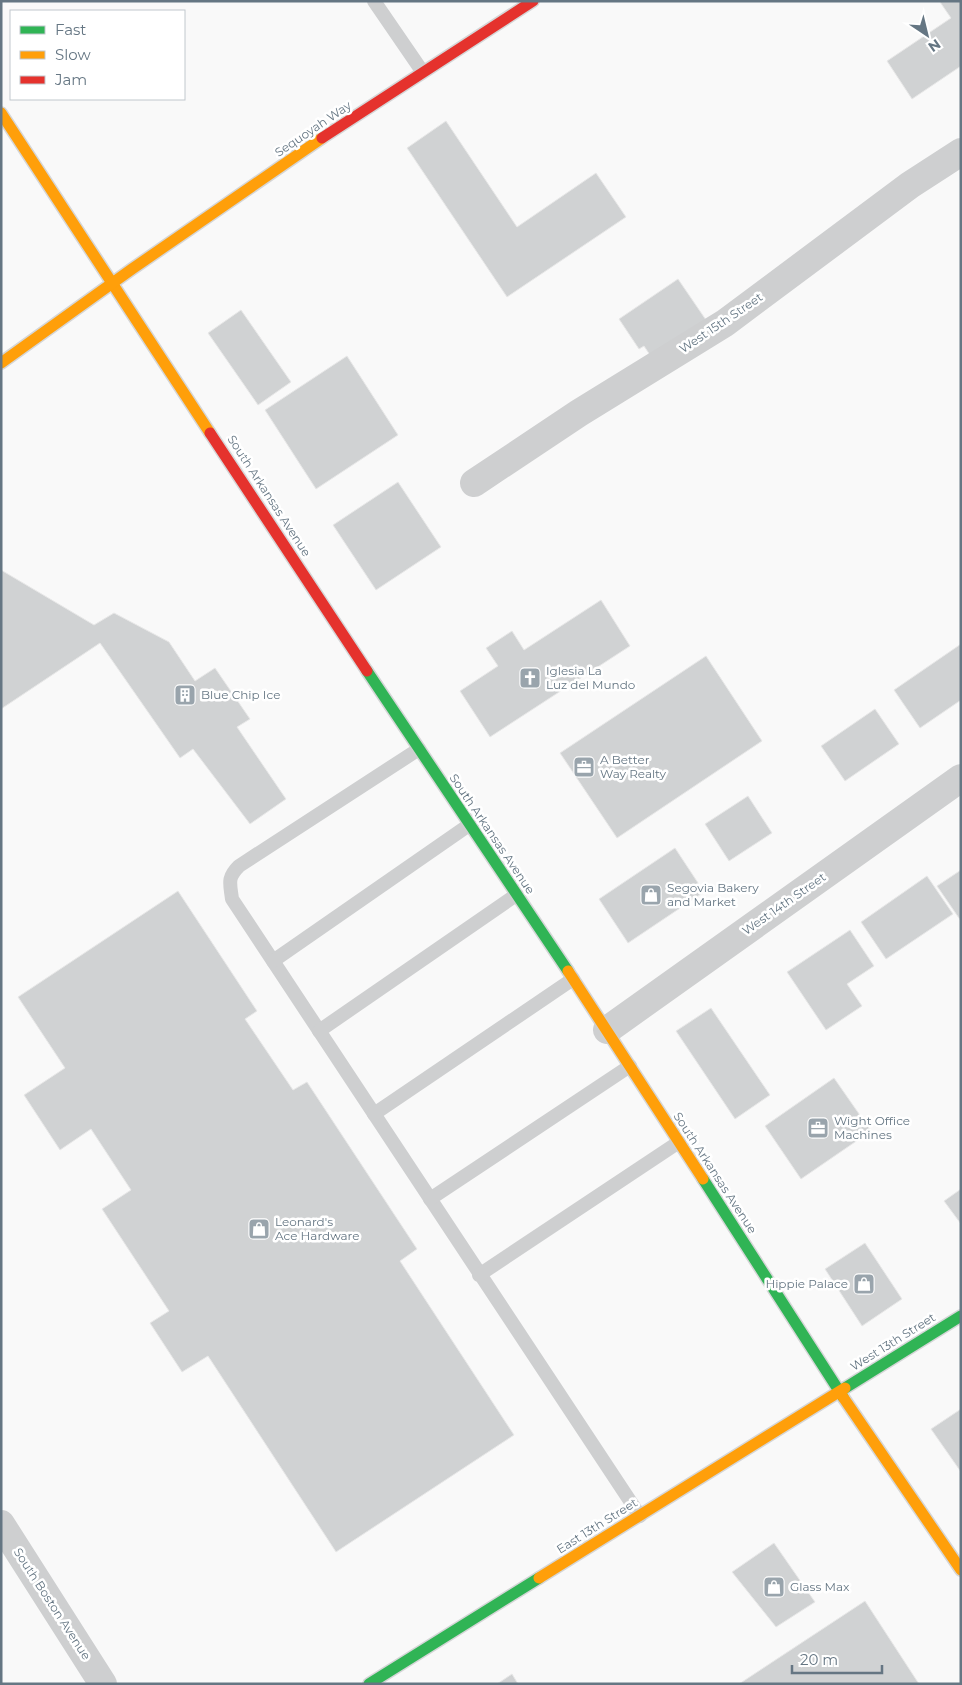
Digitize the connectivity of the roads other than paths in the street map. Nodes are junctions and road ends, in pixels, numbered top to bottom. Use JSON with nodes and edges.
{"nodes":[{"id":1,"x":374,"y":1,"type":"edge"},
{"id":2,"x":533,"y":1,"type":"edge"},
{"id":3,"x":422,"y":71,"type":"junction"},
{"id":4,"x":1,"y":113,"type":"edge"},
{"id":5,"x":961,"y":152,"type":"edge"},
{"id":6,"x":111,"y":282,"type":"junction"},
{"id":7,"x":1,"y":363,"type":"edge"},
{"id":8,"x":474,"y":483,"type":"dead end"},
{"id":9,"x":419,"y":749,"type":"junction"},
{"id":10,"x":961,"y":778,"type":"edge"},
{"id":11,"x":469,"y":825,"type":"junction"},
{"id":12,"x":516,"y":895,"type":"junction"},
{"id":13,"x":273,"y":961,"type":"junction"},
{"id":14,"x":573,"y":979,"type":"junction"},
{"id":15,"x":607,"y":1030,"type":"junction"},
{"id":16,"x":319,"y":1031,"type":"junction"},
{"id":17,"x":630,"y":1066,"type":"junction"},
{"id":18,"x":374,"y":1114,"type":"junction"},
{"id":19,"x":679,"y":1142,"type":"junction"},
{"id":20,"x":430,"y":1199,"type":"junction"},
{"id":21,"x":479,"y":1275,"type":"junction"},
{"id":22,"x":961,"y":1316,"type":"edge"},
{"id":23,"x":840,"y":1392,"type":"junction"},
{"id":24,"x":640,"y":1516,"type":"junction"},
{"id":25,"x":1,"y":1524,"type":"edge"},
{"id":26,"x":961,"y":1570,"type":"edge"},
{"id":27,"x":103,"y":1684,"type":"edge"},
{"id":28,"x":369,"y":1684,"type":"edge"}],
"edges":[{"from":1,"to":3,"type":"lane"},
{"from":2,"to":3,"type":"main road","name":"Sequoyah Way"},
{"from":3,"to":6,"type":"main road","name":"Sequoyah Way"},
{"from":4,"to":6,"type":"main road","name":"South Arkansas Avenue"},
{"from":5,"to":8,"type":"street","name":"West 15th Street"},
{"from":6,"to":7,"type":"main road","name":"Sequoyah Way"},
{"from":6,"to":9,"type":"main road","name":"South Arkansas Avenue"},
{"from":9,"to":11,"type":"main road","name":"South Arkansas Avenue"},
{"from":9,"to":13,"type":"lane"},
{"from":10,"to":15,"type":"street","name":"West 14th Street"},
{"from":11,"to":12,"type":"main road","name":"South Arkansas Avenue"},
{"from":11,"to":13,"type":"lane"},
{"from":12,"to":14,"type":"main road","name":"South Arkansas Avenue"},
{"from":12,"to":16,"type":"lane"},
{"from":13,"to":16,"type":"lane"},
{"from":14,"to":15,"type":"main road","name":"South Arkansas Avenue"},
{"from":14,"to":18,"type":"lane"},
{"from":15,"to":17,"type":"main road","name":"South Arkansas Avenue"},
{"from":16,"to":18,"type":"lane"},
{"from":17,"to":19,"type":"main road","name":"South Arkansas Avenue"},
{"from":17,"to":20,"type":"lane"},
{"from":18,"to":20,"type":"lane"},
{"from":19,"to":21,"type":"lane"},
{"from":19,"to":23,"type":"main road","name":"South Arkansas Avenue"},
{"from":20,"to":21,"type":"lane"},
{"from":21,"to":24,"type":"lane"},
{"from":22,"to":23,"type":"main road","name":"West 13th Street"},
{"from":23,"to":24,"type":"main road","name":"East 13th Street"},
{"from":23,"to":26,"type":"main road","name":"South Arkansas Avenue"},
{"from":24,"to":28,"type":"main road","name":"East 13th Street"},
{"from":25,"to":27,"type":"street","name":"South Boston Avenue"}]}
